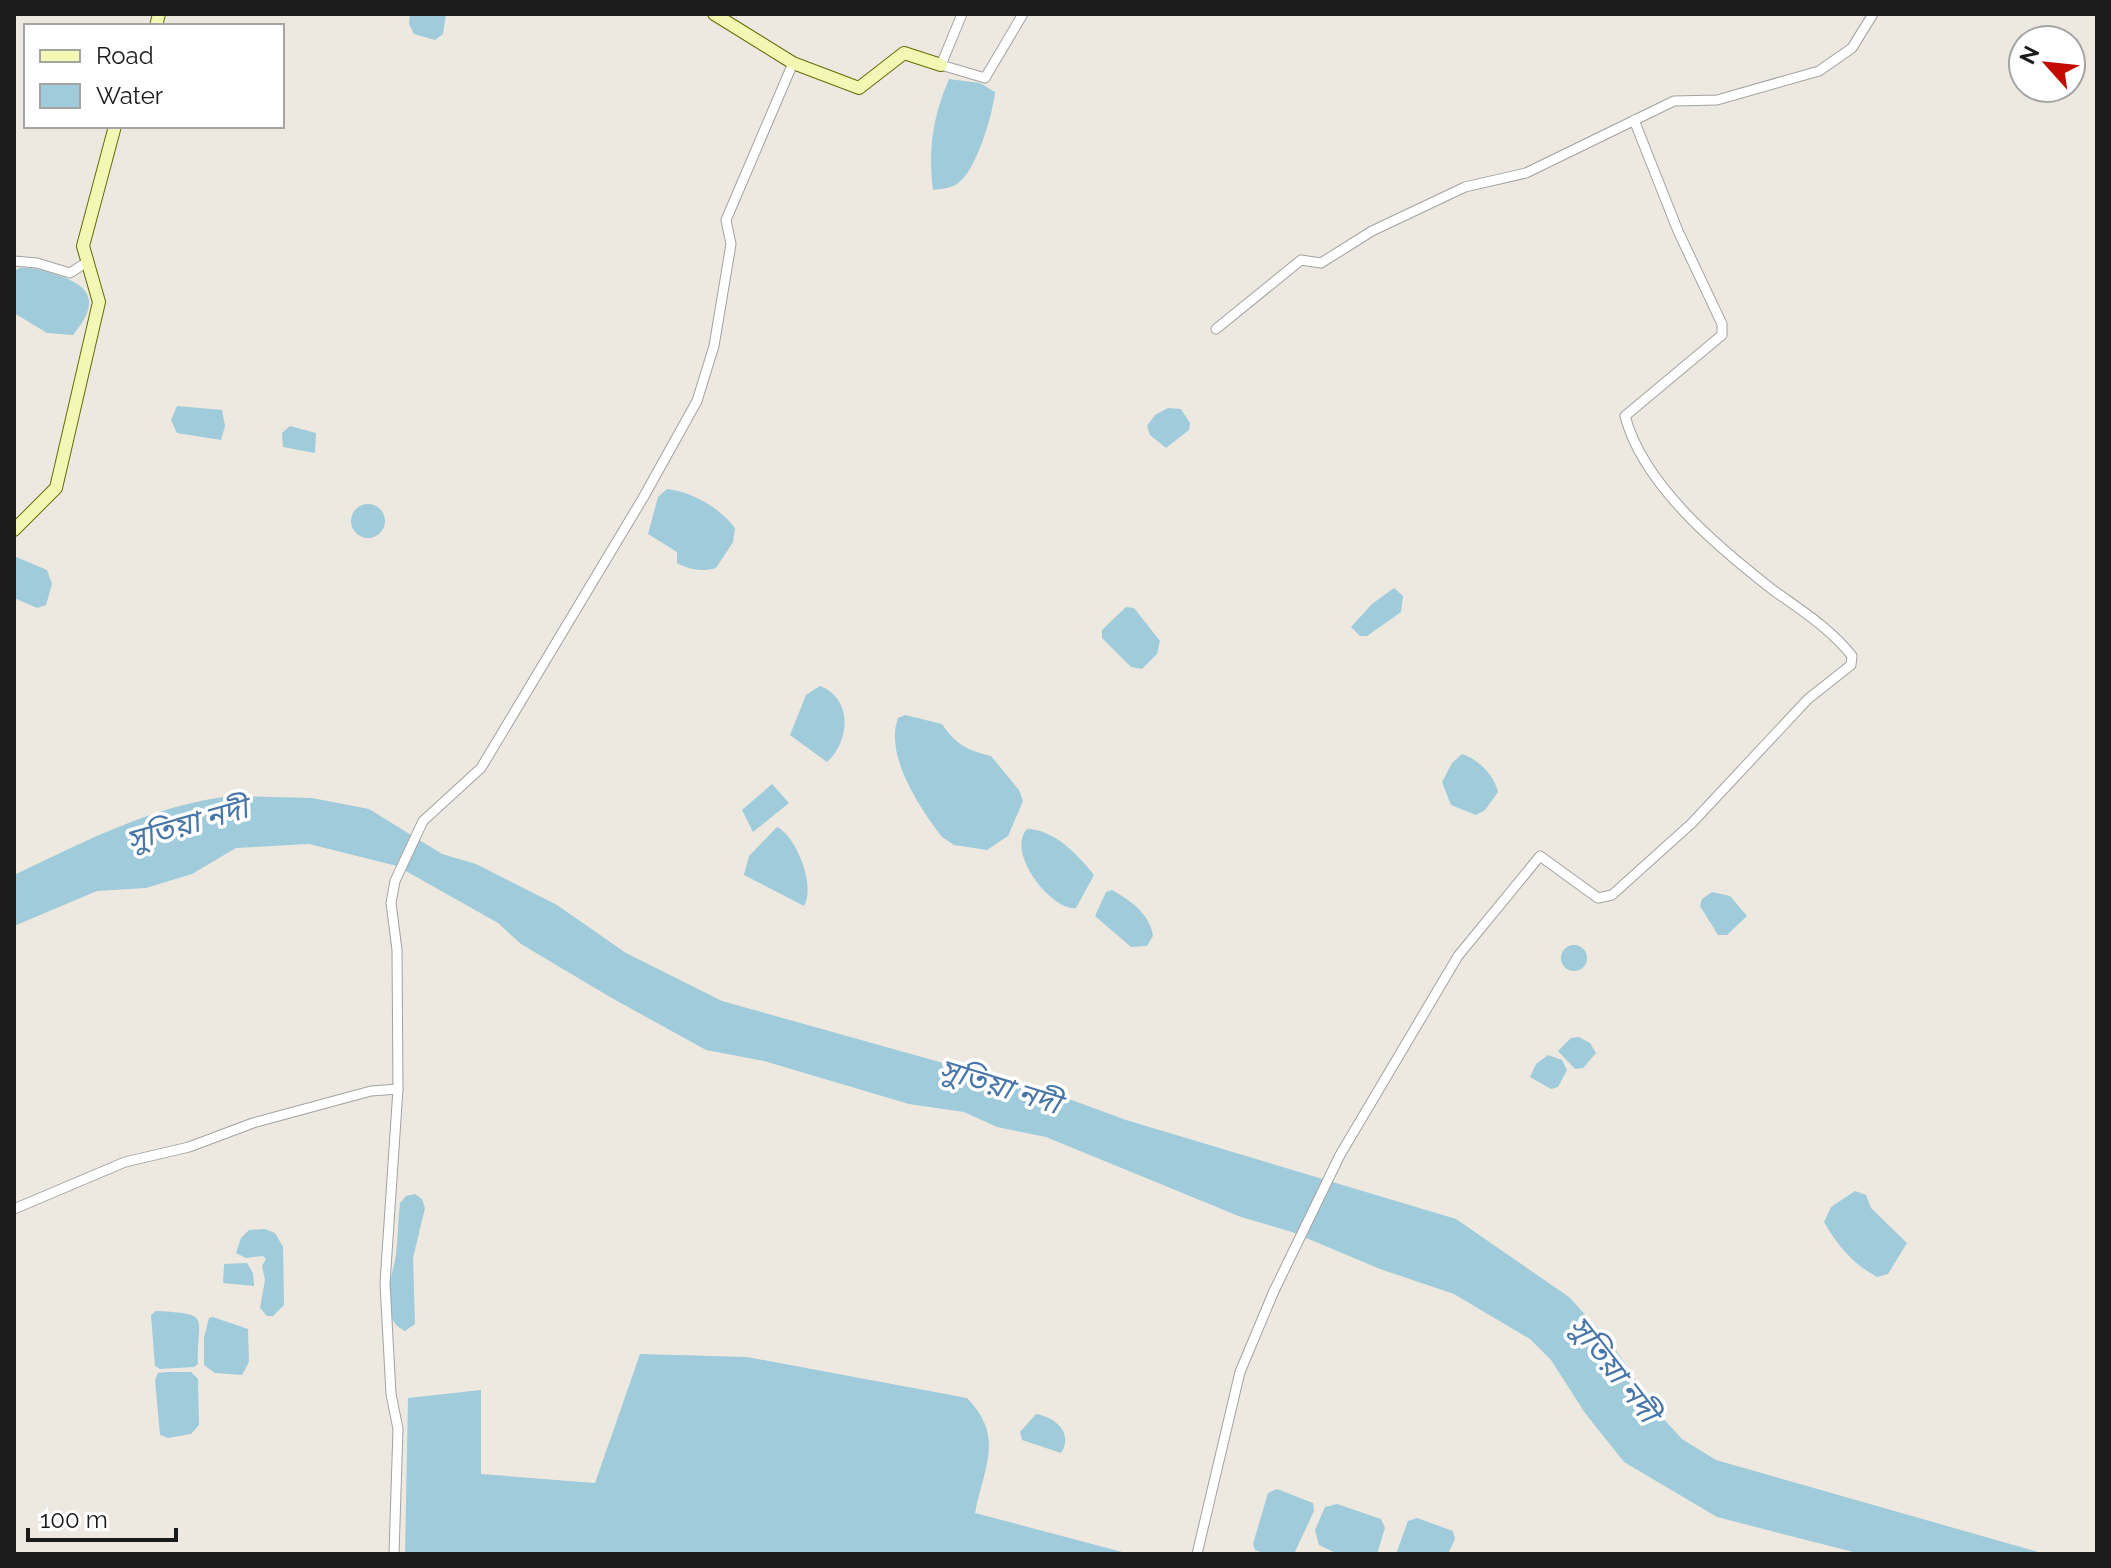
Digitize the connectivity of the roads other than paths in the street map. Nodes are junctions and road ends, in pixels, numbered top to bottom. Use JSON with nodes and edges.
{"nodes":[{"id":1,"x":714,"y":14,"type":"edge"},
{"id":2,"x":962,"y":14,"type":"edge"},
{"id":3,"x":1023,"y":14,"type":"edge"},
{"id":4,"x":1873,"y":14,"type":"edge"},
{"id":5,"x":793,"y":63,"type":"junction"},
{"id":6,"x":941,"y":65,"type":"junction"},
{"id":7,"x":1634,"y":120,"type":"junction"},
{"id":8,"x":114,"y":128,"type":"edge"},
{"id":9,"x":14,"y":261,"type":"edge"},
{"id":10,"x":87,"y":262,"type":"junction"},
{"id":11,"x":1216,"y":329,"type":"dead end"},
{"id":12,"x":14,"y":530,"type":"edge"},
{"id":13,"x":398,"y":1089,"type":"junction"},
{"id":14,"x":14,"y":1209,"type":"edge"},
{"id":15,"x":394,"y":1554,"type":"edge"},
{"id":16,"x":1197,"y":1554,"type":"edge"}],
"edges":[{"from":1,"to":5,"type":"street"},
{"from":2,"to":6,"type":"street"},
{"from":3,"to":6,"type":"street"},
{"from":4,"to":7,"type":"street"},
{"from":5,"to":6,"type":"street"},
{"from":5,"to":13,"type":"street"},
{"from":7,"to":11,"type":"street"},
{"from":7,"to":16,"type":"street"},
{"from":8,"to":10,"type":"street"},
{"from":9,"to":10,"type":"street"},
{"from":10,"to":12,"type":"street"},
{"from":13,"to":14,"type":"street"},
{"from":13,"to":15,"type":"street"}]}
